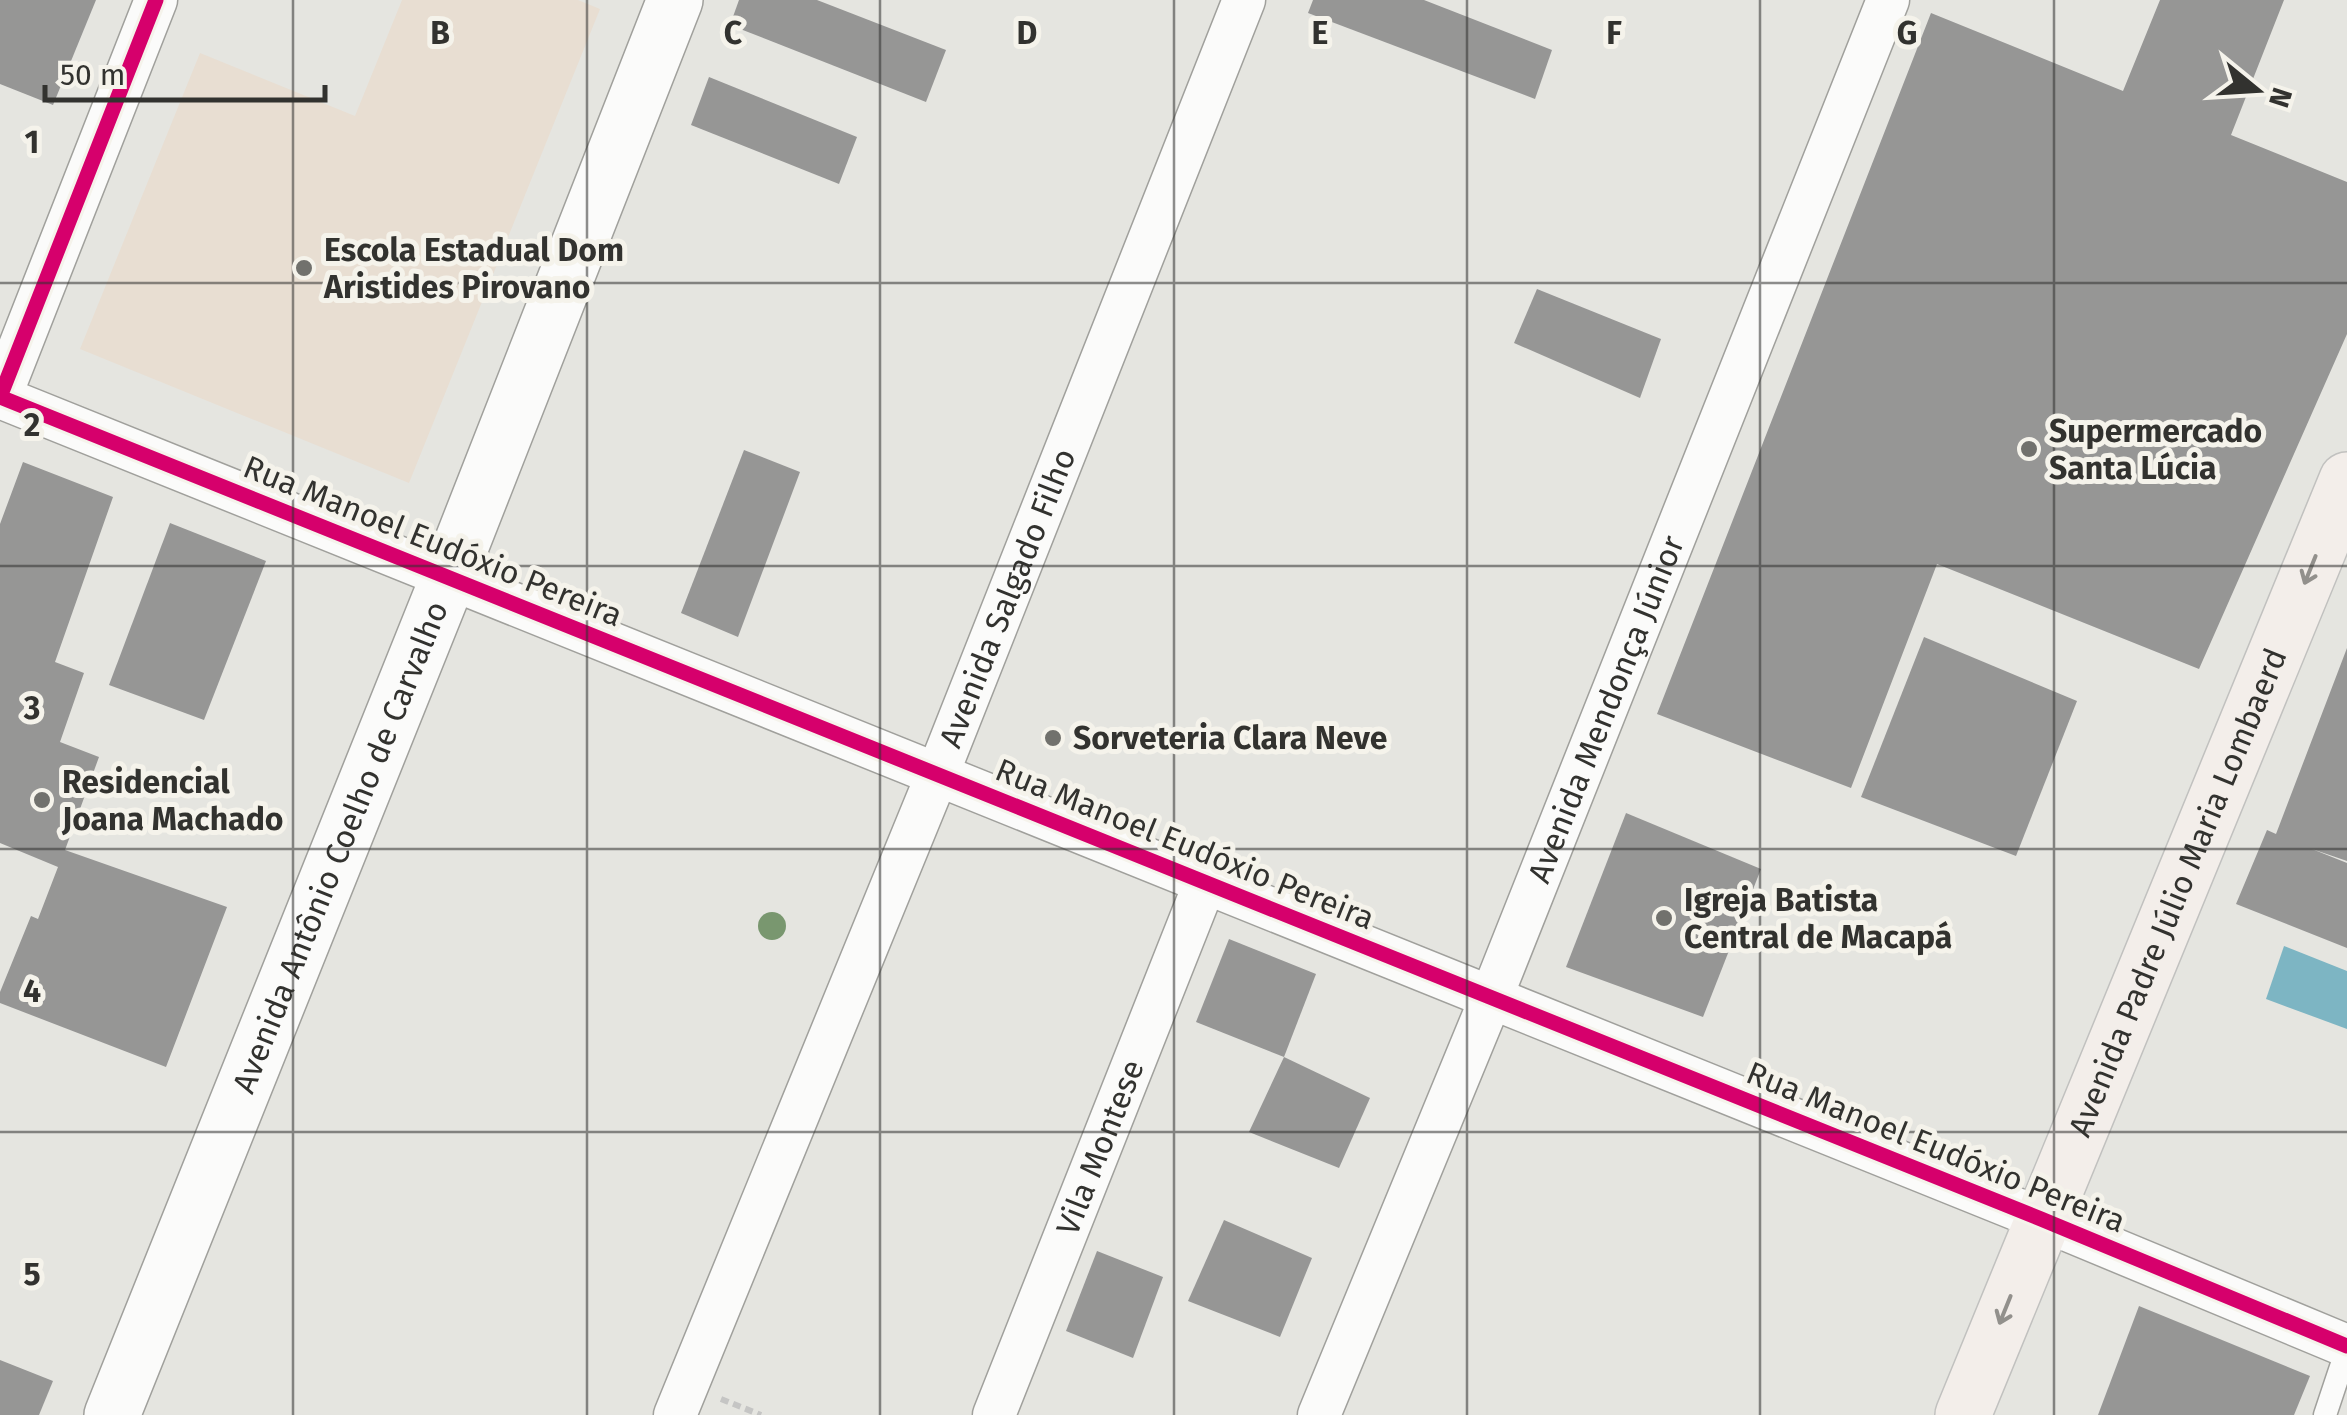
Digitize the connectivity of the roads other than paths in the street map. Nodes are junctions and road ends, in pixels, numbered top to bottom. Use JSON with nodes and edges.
{"nodes":[{"id":1,"x":156,"y":0,"type":"edge"},
{"id":2,"x":675,"y":0,"type":"edge"},
{"id":3,"x":1244,"y":0,"type":"edge"},
{"id":4,"x":1888,"y":0,"type":"edge"},
{"id":5,"x":0,"y":397,"type":"edge"},
{"id":6,"x":2347,"y":480,"type":"edge"},
{"id":7,"x":449,"y":576,"type":"junction"},
{"id":8,"x":938,"y":773,"type":"junction"},
{"id":9,"x":1205,"y":882,"type":"junction"},
{"id":10,"x":1491,"y":998,"type":"junction"},
{"id":11,"x":2042,"y":1219,"type":"junction"},
{"id":12,"x":2347,"y":1348,"type":"edge"},
{"id":13,"x":112,"y":1415,"type":"edge"},
{"id":14,"x":676,"y":1415,"type":"edge"},
{"id":15,"x":994,"y":1415,"type":"edge"},
{"id":16,"x":1318,"y":1415,"type":"edge"},
{"id":17,"x":1963,"y":1415,"type":"edge"},
{"id":18,"x":2325,"y":1415,"type":"edge"}],
"edges":[{"from":1,"to":5,"type":"street"},
{"from":2,"to":7,"type":"street","name":"Avenida Antônio Coelho de Carvalho"},
{"from":3,"to":8,"type":"street","name":"Avenida Salgado Filho"},
{"from":4,"to":10,"type":"street","name":"Avenida Mendonça Júnior"},
{"from":5,"to":7,"type":"street","name":"Rua Manoel Eudóxio Pereira"},
{"from":6,"to":11,"type":"main road","name":"Avenida Padre Júlio Maria Lombaerd","one_way":true},
{"from":7,"to":8,"type":"street","name":"Rua Manoel Eudóxio Pereira"},
{"from":7,"to":13,"type":"street","name":"Avenida Antônio Coelho de Carvalho"},
{"from":8,"to":9,"type":"street","name":"Rua Manoel Eudóxio Pereira"},
{"from":8,"to":14,"type":"street","name":"Avenida Salgado Filho"},
{"from":9,"to":10,"type":"street","name":"Rua Manoel Eudóxio Pereira"},
{"from":9,"to":15,"type":"street","name":"Vila Montese"},
{"from":10,"to":11,"type":"street","name":"Rua Manoel Eudóxio Pereira"},
{"from":10,"to":16,"type":"street","name":"Avenida Mendonça Júnior"},
{"from":11,"to":12,"type":"street","name":"Rua Manoel Eudóxio Pereira"},
{"from":11,"to":17,"type":"main road","name":"Avenida Padre Júlio Maria Lombaerd","one_way":true},
{"from":12,"to":18,"type":"lane"}]}
